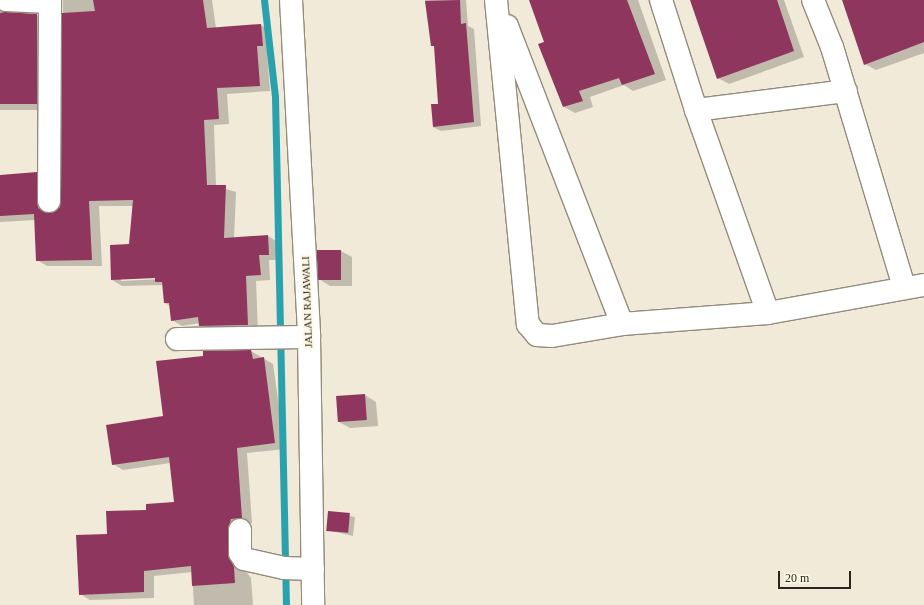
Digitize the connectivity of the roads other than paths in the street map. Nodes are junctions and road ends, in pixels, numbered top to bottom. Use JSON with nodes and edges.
{"nodes":[{"id":1,"x":6,"y":0,"type":"edge"},
{"id":2,"x":291,"y":0,"type":"edge"},
{"id":3,"x":496,"y":0,"type":"edge"},
{"id":4,"x":660,"y":0,"type":"edge"},
{"id":5,"x":813,"y":0,"type":"edge"},
{"id":6,"x":50,"y":1,"type":"edge"},
{"id":7,"x":846,"y":91,"type":"junction"},
{"id":8,"x":538,"y":101,"type":"junction"},
{"id":9,"x":696,"y":110,"type":"junction"},
{"id":10,"x":509,"y":112,"type":"junction"},
{"id":11,"x":49,"y":201,"type":"dead end"},
{"id":12,"x":914,"y":286,"type":"edge"},
{"id":13,"x":768,"y":313,"type":"junction"},
{"id":14,"x":622,"y":324,"type":"junction"},
{"id":15,"x":304,"y":337,"type":"junction"},
{"id":16,"x":177,"y":339,"type":"dead end"},
{"id":17,"x":240,"y":530,"type":"dead end"},
{"id":18,"x":299,"y":569,"type":"junction"},
{"id":19,"x":313,"y":605,"type":"edge"}],
"edges":[{"from":1,"to":6,"type":"street"},
{"from":2,"to":15,"type":"street","name":"JALAN RAJAWALI"},
{"from":3,"to":8,"type":"street"},
{"from":3,"to":10,"type":"street"},
{"from":4,"to":9,"type":"street"},
{"from":5,"to":7,"type":"street"},
{"from":6,"to":11,"type":"street"},
{"from":7,"to":9,"type":"street"},
{"from":7,"to":12,"type":"street"},
{"from":8,"to":10,"type":"street"},
{"from":8,"to":14,"type":"street"},
{"from":9,"to":13,"type":"street"},
{"from":10,"to":14,"type":"street"},
{"from":12,"to":13,"type":"street"},
{"from":13,"to":14,"type":"street"},
{"from":15,"to":16,"type":"street"},
{"from":15,"to":18,"type":"street","name":"JALAN RAJAWALI"},
{"from":17,"to":18,"type":"street"},
{"from":18,"to":19,"type":"street","name":"JALAN RAJAWALI"}]}
